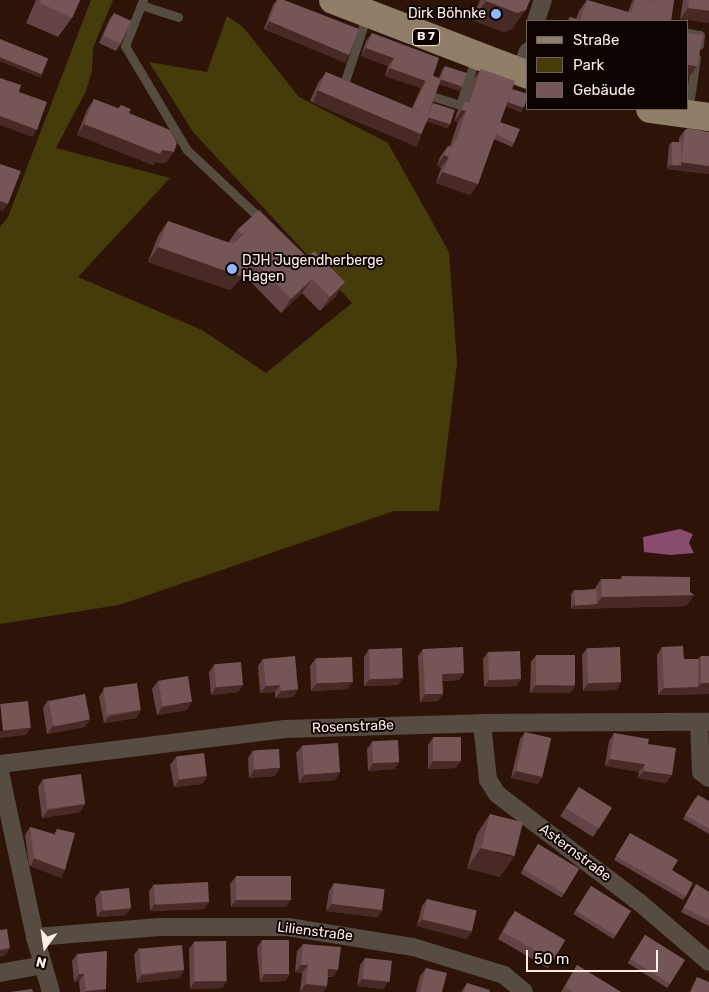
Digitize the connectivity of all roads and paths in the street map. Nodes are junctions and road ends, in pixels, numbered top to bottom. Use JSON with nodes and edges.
{"nodes":[{"id":1,"x":333,"y":0,"type":"edge"},
{"id":2,"x":542,"y":0,"type":"edge"},
{"id":3,"x":142,"y":2,"type":"edge"},
{"id":4,"x":368,"y":14,"type":"junction"},
{"id":5,"x":178,"y":17,"type":"dead end"},
{"id":6,"x":536,"y":20,"type":"edge"},
{"id":7,"x":689,"y":33,"type":"edge"},
{"id":8,"x":476,"y":56,"type":"junction"},
{"id":9,"x":525,"y":66,"type":"edge"},
{"id":10,"x":344,"y":84,"type":"edge"},
{"id":11,"x":435,"y":97,"type":"edge"},
{"id":12,"x":657,"y":110,"type":"edge"},
{"id":13,"x":698,"y":116,"type":"edge"},
{"id":14,"x":263,"y":222,"type":"edge"},
{"id":15,"x":704,"y":722,"type":"edge"},
{"id":16,"x":482,"y":723,"type":"junction"},
{"id":17,"x":0,"y":764,"type":"edge"},
{"id":18,"x":0,"y":772,"type":"edge"},
{"id":19,"x":709,"y":778,"type":"edge"},
{"id":20,"x":35,"y":937,"type":"junction"},
{"id":21,"x":709,"y":962,"type":"edge"},
{"id":22,"x":43,"y":965,"type":"junction"},
{"id":23,"x":0,"y":973,"type":"edge"},
{"id":24,"x":51,"y":992,"type":"edge"},
{"id":25,"x":524,"y":992,"type":"edge"}],
"edges":[{"from":1,"to":4,"type":"main road","number":"B 7"},
{"from":2,"to":6,"type":"street"},
{"from":3,"to":5,"type":"lane"},
{"from":3,"to":14,"type":"lane"},
{"from":4,"to":8,"type":"main road","number":"B 7"},
{"from":4,"to":10,"type":"lane"},
{"from":7,"to":13,"type":"lane"},
{"from":8,"to":9,"type":"main road","number":"B 7"},
{"from":8,"to":11,"type":"lane"},
{"from":12,"to":13,"type":"main road"},
{"from":15,"to":16,"type":"street","name":"Rosenstraße"},
{"from":15,"to":19,"type":"street"},
{"from":16,"to":17,"type":"street","name":"Rosenstraße"},
{"from":16,"to":21,"type":"street","name":"Asternstraße"},
{"from":18,"to":20,"type":"street"},
{"from":20,"to":22,"type":"street"},
{"from":20,"to":25,"type":"street","name":"Lilienstraße"},
{"from":22,"to":23,"type":"street"},
{"from":22,"to":24,"type":"street"}]}
